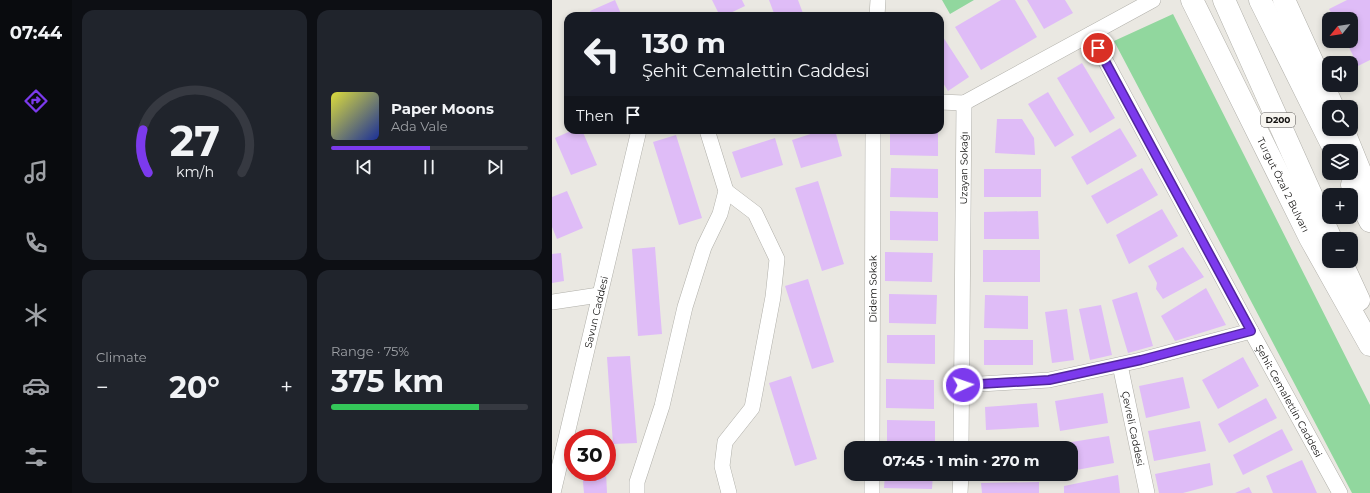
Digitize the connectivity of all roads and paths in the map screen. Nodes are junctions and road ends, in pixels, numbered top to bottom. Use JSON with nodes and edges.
{"nodes":[{"id":1,"x":878,"y":0,"type":"edge"},
{"id":2,"x":1153,"y":0,"type":"edge"},
{"id":3,"x":1192,"y":0,"type":"edge"},
{"id":4,"x":1224,"y":0,"type":"edge"},
{"id":5,"x":1260,"y":0,"type":"edge"},
{"id":6,"x":1284,"y":0,"type":"edge"},
{"id":7,"x":877,"y":12,"type":"edge"},
{"id":8,"x":1091,"y":34,"type":"junction"},
{"id":9,"x":1330,"y":100,"type":"edge"},
{"id":10,"x":944,"y":102,"type":"edge"},
{"id":11,"x":964,"y":103,"type":"junction"},
{"id":12,"x":638,"y":134,"type":"edge"},
{"id":13,"x":708,"y":134,"type":"edge"},
{"id":14,"x":873,"y":134,"type":"edge"},
{"id":15,"x":1345,"y":136,"type":"edge"},
{"id":16,"x":1332,"y":144,"type":"edge"},
{"id":17,"x":1350,"y":180,"type":"edge"},
{"id":18,"x":726,"y":191,"type":"junction"},
{"id":19,"x":1370,"y":196,"type":"edge"},
{"id":20,"x":1370,"y":221,"type":"edge"},
{"id":21,"x":1328,"y":232,"type":"edge"},
{"id":22,"x":1344,"y":268,"type":"edge"},
{"id":23,"x":599,"y":294,"type":"junction"},
{"id":24,"x":552,"y":302,"type":"edge"},
{"id":25,"x":1370,"y":325,"type":"edge"},
{"id":26,"x":1251,"y":331,"type":"junction"},
{"id":27,"x":1370,"y":345,"type":"edge"},
{"id":28,"x":1120,"y":365,"type":"junction"},
{"id":29,"x":963,"y":385,"type":"junction"},
{"id":30,"x":872,"y":441,"type":"edge"},
{"id":31,"x":961,"y":441,"type":"edge"},
{"id":32,"x":872,"y":481,"type":"edge"},
{"id":33,"x":961,"y":481,"type":"edge"},
{"id":34,"x":553,"y":493,"type":"edge"},
{"id":35,"x":637,"y":493,"type":"edge"},
{"id":36,"x":729,"y":493,"type":"edge"},
{"id":37,"x":872,"y":493,"type":"edge"},
{"id":38,"x":960,"y":493,"type":"edge"},
{"id":39,"x":1147,"y":493,"type":"edge"},
{"id":40,"x":1340,"y":493,"type":"edge"}],
"edges":[{"from":1,"to":7,"type":"street"},
{"from":2,"to":8,"type":"street"},
{"from":3,"to":27,"type":"highway","name":"Turgut Özal 2 Bulvarı"},
{"from":4,"to":21,"type":"highway","name":"Turgut Özal 2 Bulvarı","number":"D200"},
{"from":5,"to":16,"type":"highway"},
{"from":6,"to":9,"type":"highway"},
{"from":8,"to":11,"type":"street"},
{"from":8,"to":26,"type":"street","name":"Şehit Cemalettin Caddesi"},
{"from":10,"to":11,"type":"street"},
{"from":11,"to":29,"type":"street","name":"Uzayan Sokağı"},
{"from":12,"to":23,"type":"street","name":"Savun Caddesi"},
{"from":13,"to":18,"type":"street"},
{"from":14,"to":30,"type":"street","name":"Didem Sokak"},
{"from":15,"to":19,"type":"highway"},
{"from":17,"to":20,"type":"highway"},
{"from":18,"to":35,"type":"street"},
{"from":18,"to":36,"type":"street"},
{"from":22,"to":25,"type":"highway"},
{"from":23,"to":24,"type":"street"},
{"from":23,"to":34,"type":"street","name":"Savun Caddesi"},
{"from":26,"to":28,"type":"street"},
{"from":26,"to":40,"type":"street","name":"Şehit Cemalettin Caddesi"},
{"from":28,"to":29,"type":"street"},
{"from":28,"to":39,"type":"street","name":"Çevreli Caddesi"},
{"from":29,"to":31,"type":"street","name":"Uzayan Sokağı"},
{"from":32,"to":37,"type":"street"},
{"from":33,"to":38,"type":"street"}]}
